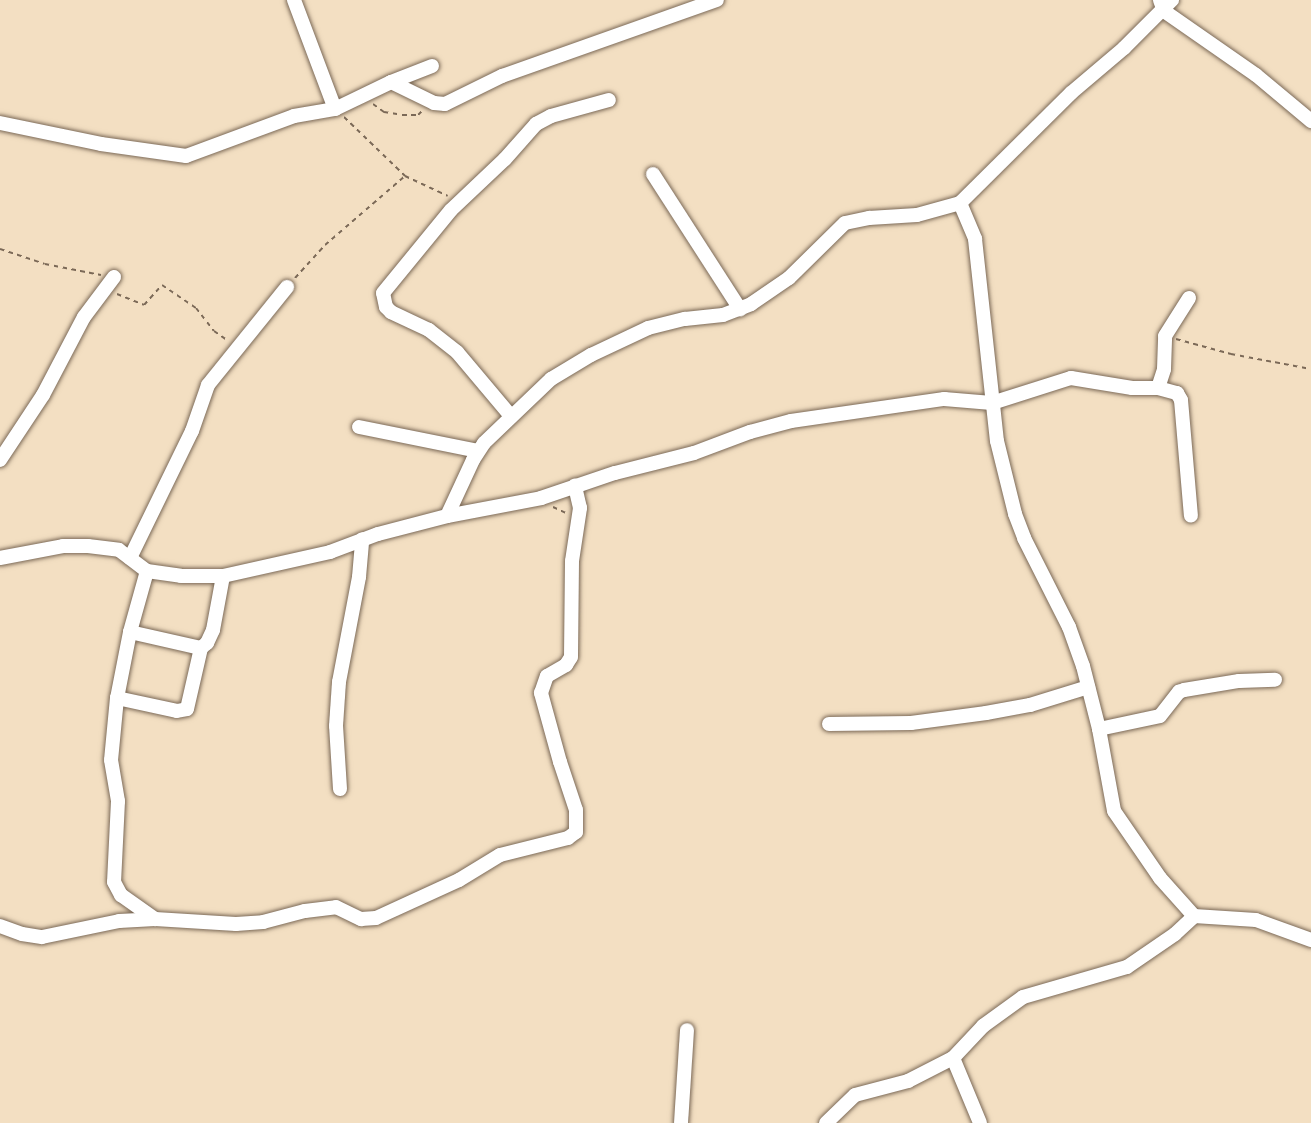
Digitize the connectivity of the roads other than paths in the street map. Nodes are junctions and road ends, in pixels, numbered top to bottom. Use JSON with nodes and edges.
{"nodes":[{"id":1,"x":294,"y":0,"type":"edge"},
{"id":2,"x":717,"y":0,"type":"edge"},
{"id":3,"x":1165,"y":4,"type":"edge"},
{"id":4,"x":432,"y":66,"type":"dead end"},
{"id":5,"x":391,"y":82,"type":"junction"},
{"id":6,"x":609,"y":100,"type":"dead end"},
{"id":7,"x":335,"y":109,"type":"junction"},
{"id":8,"x":1311,"y":122,"type":"edge"},
{"id":9,"x":0,"y":123,"type":"edge"},
{"id":10,"x":653,"y":174,"type":"dead end"},
{"id":11,"x":960,"y":203,"type":"junction"},
{"id":12,"x":114,"y":277,"type":"road end"},
{"id":13,"x":286,"y":287,"type":"road end"},
{"id":14,"x":1190,"y":298,"type":"dead end"},
{"id":15,"x":740,"y":309,"type":"junction"},
{"id":16,"x":1158,"y":388,"type":"junction"},
{"id":17,"x":992,"y":403,"type":"junction"},
{"id":18,"x":510,"y":415,"type":"junction"},
{"id":19,"x":360,"y":427,"type":"dead end"},
{"id":20,"x":478,"y":451,"type":"junction"},
{"id":21,"x":0,"y":459,"type":"edge"},
{"id":22,"x":575,"y":486,"type":"junction"},
{"id":23,"x":447,"y":516,"type":"junction"},
{"id":24,"x":1191,"y":516,"type":"dead end"},
{"id":25,"x":362,"y":539,"type":"junction"},
{"id":26,"x":0,"y":558,"type":"edge"},
{"id":27,"x":130,"y":558,"type":"junction"},
{"id":28,"x":147,"y":571,"type":"junction"},
{"id":29,"x":223,"y":576,"type":"junction"},
{"id":30,"x":130,"y":632,"type":"junction"},
{"id":31,"x":201,"y":648,"type":"junction"},
{"id":32,"x":1275,"y":680,"type":"dead end"},
{"id":33,"x":1088,"y":687,"type":"junction"},
{"id":34,"x":117,"y":698,"type":"junction"},
{"id":35,"x":829,"y":724,"type":"dead end"},
{"id":36,"x":1099,"y":729,"type":"junction"},
{"id":37,"x":340,"y":789,"type":"dead end"},
{"id":38,"x":1194,"y":916,"type":"junction"},
{"id":39,"x":156,"y":919,"type":"junction"},
{"id":40,"x":0,"y":926,"type":"edge"},
{"id":41,"x":1311,"y":940,"type":"edge"},
{"id":42,"x":687,"y":1030,"type":"dead end"},
{"id":43,"x":953,"y":1058,"type":"junction"},
{"id":44,"x":681,"y":1123,"type":"edge"},
{"id":45,"x":826,"y":1123,"type":"edge"},
{"id":46,"x":980,"y":1123,"type":"edge"}],
"edges":[{"from":1,"to":7,"type":"street"},
{"from":2,"to":5,"type":"street"},
{"from":3,"to":8,"type":"street"},
{"from":3,"to":11,"type":"street"},
{"from":4,"to":5,"type":"street"},
{"from":5,"to":7,"type":"street"},
{"from":6,"to":18,"type":"street"},
{"from":7,"to":9,"type":"street"},
{"from":10,"to":15,"type":"street"},
{"from":11,"to":15,"type":"street"},
{"from":11,"to":17,"type":"street"},
{"from":12,"to":21,"type":"street"},
{"from":13,"to":27,"type":"street"},
{"from":14,"to":16,"type":"street"},
{"from":15,"to":18,"type":"street"},
{"from":16,"to":17,"type":"street"},
{"from":16,"to":24,"type":"street"},
{"from":17,"to":22,"type":"street"},
{"from":17,"to":33,"type":"street"},
{"from":18,"to":20,"type":"street"},
{"from":19,"to":20,"type":"street"},
{"from":20,"to":23,"type":"street"},
{"from":22,"to":23,"type":"street"},
{"from":22,"to":39,"type":"street"},
{"from":23,"to":25,"type":"street"},
{"from":25,"to":29,"type":"street"},
{"from":25,"to":37,"type":"street"},
{"from":26,"to":27,"type":"street"},
{"from":27,"to":28,"type":"street"},
{"from":28,"to":29,"type":"street"},
{"from":28,"to":30,"type":"street"},
{"from":29,"to":31,"type":"street"},
{"from":30,"to":31,"type":"street"},
{"from":30,"to":34,"type":"street"},
{"from":31,"to":34,"type":"street"},
{"from":32,"to":36,"type":"street"},
{"from":33,"to":35,"type":"street"},
{"from":33,"to":36,"type":"street"},
{"from":34,"to":39,"type":"street"},
{"from":36,"to":38,"type":"street"},
{"from":38,"to":41,"type":"street"},
{"from":38,"to":43,"type":"street"},
{"from":39,"to":40,"type":"street"},
{"from":42,"to":44,"type":"street"},
{"from":43,"to":45,"type":"street"},
{"from":43,"to":46,"type":"street"}]}
